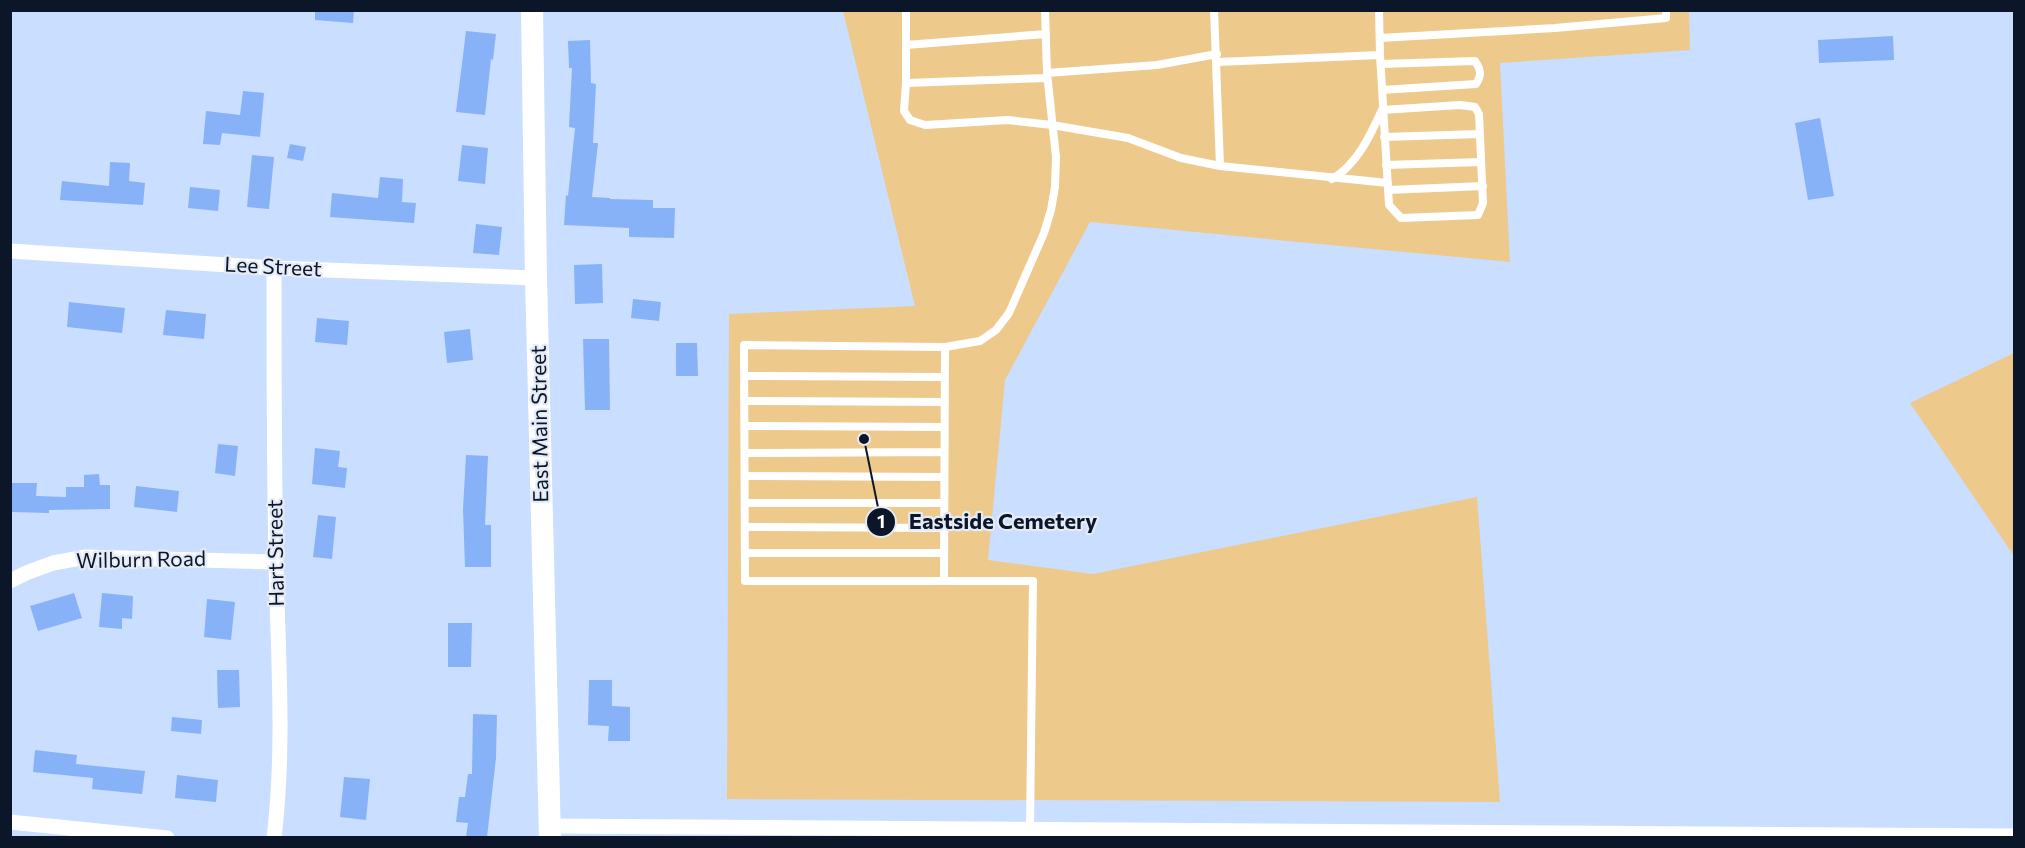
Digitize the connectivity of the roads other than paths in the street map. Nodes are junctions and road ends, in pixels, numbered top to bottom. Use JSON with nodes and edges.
{"nodes":[{"id":1,"x":532,"y":10,"type":"edge"},
{"id":2,"x":906,"y":10,"type":"edge"},
{"id":3,"x":1045,"y":10,"type":"edge"},
{"id":4,"x":1214,"y":10,"type":"edge"},
{"id":5,"x":1379,"y":10,"type":"edge"},
{"id":6,"x":1666,"y":10,"type":"edge"},
{"id":7,"x":1046,"y":34,"type":"junction"},
{"id":8,"x":1380,"y":38,"type":"junction"},
{"id":9,"x":906,"y":45,"type":"junction"},
{"id":10,"x":1380,"y":55,"type":"junction"},
{"id":11,"x":1217,"y":58,"type":"junction"},
{"id":12,"x":1381,"y":64,"type":"junction"},
{"id":13,"x":1047,"y":75,"type":"junction"},
{"id":14,"x":906,"y":83,"type":"junction"},
{"id":15,"x":1382,"y":90,"type":"junction"},
{"id":16,"x":1382,"y":110,"type":"junction"},
{"id":17,"x":1052,"y":125,"type":"junction"},
{"id":18,"x":1480,"y":134,"type":"junction"},
{"id":19,"x":1384,"y":136,"type":"junction"},
{"id":20,"x":1481,"y":162,"type":"junction"},
{"id":21,"x":1386,"y":165,"type":"junction"},
{"id":22,"x":1220,"y":166,"type":"junction"},
{"id":23,"x":1332,"y":179,"type":"junction"},
{"id":24,"x":1388,"y":186,"type":"junction"},
{"id":25,"x":1483,"y":186,"type":"junction"},
{"id":26,"x":10,"y":251,"type":"edge"},
{"id":27,"x":274,"y":268,"type":"junction"},
{"id":28,"x":536,"y":278,"type":"junction"},
{"id":29,"x":945,"y":347,"type":"junction"},
{"id":30,"x":744,"y":376,"type":"junction"},
{"id":31,"x":945,"y":377,"type":"junction"},
{"id":32,"x":745,"y":401,"type":"junction"},
{"id":33,"x":945,"y":402,"type":"junction"},
{"id":34,"x":745,"y":426,"type":"junction"},
{"id":35,"x":944,"y":427,"type":"junction"},
{"id":36,"x":944,"y":452,"type":"junction"},
{"id":37,"x":745,"y":453,"type":"junction"},
{"id":38,"x":745,"y":476,"type":"junction"},
{"id":39,"x":944,"y":477,"type":"junction"},
{"id":40,"x":745,"y":503,"type":"junction"},
{"id":41,"x":944,"y":503,"type":"junction"},
{"id":42,"x":745,"y":527,"type":"junction"},
{"id":43,"x":944,"y":528,"type":"junction"},
{"id":44,"x":746,"y":553,"type":"junction"},
{"id":45,"x":944,"y":553,"type":"junction"},
{"id":46,"x":276,"y":562,"type":"junction"},
{"id":47,"x":10,"y":581,"type":"edge"},
{"id":48,"x":944,"y":581,"type":"junction"},
{"id":49,"x":10,"y":822,"type":"edge"},
{"id":50,"x":1030,"y":828,"type":"junction"},
{"id":51,"x":549,"y":832,"type":"edge"},
{"id":52,"x":1305,"y":834,"type":"edge"},
{"id":53,"x":1325,"y":834,"type":"edge"},
{"id":54,"x":1819,"y":836,"type":"edge"},
{"id":55,"x":2014,"y":836,"type":"edge"},
{"id":56,"x":167,"y":837,"type":"edge"},
{"id":57,"x":274,"y":837,"type":"edge"}],
"edges":[{"from":1,"to":28,"type":"main road","name":"East Main Street"},
{"from":2,"to":9,"type":"lane"},
{"from":3,"to":7,"type":"lane"},
{"from":4,"to":11,"type":"lane"},
{"from":5,"to":8,"type":"lane"},
{"from":6,"to":8,"type":"lane"},
{"from":7,"to":9,"type":"lane"},
{"from":7,"to":13,"type":"lane"},
{"from":8,"to":10,"type":"lane"},
{"from":9,"to":14,"type":"lane"},
{"from":10,"to":11,"type":"lane"},
{"from":10,"to":12,"type":"lane"},
{"from":11,"to":13,"type":"lane"},
{"from":11,"to":22,"type":"lane"},
{"from":12,"to":15,"type":"lane"},
{"from":12,"to":15,"type":"lane"},
{"from":13,"to":14,"type":"lane"},
{"from":13,"to":17,"type":"lane"},
{"from":14,"to":17,"type":"lane"},
{"from":15,"to":16,"type":"lane"},
{"from":16,"to":18,"type":"lane"},
{"from":16,"to":19,"type":"lane"},
{"from":16,"to":23,"type":"lane"},
{"from":17,"to":22,"type":"lane"},
{"from":17,"to":29,"type":"lane"},
{"from":18,"to":19,"type":"lane"},
{"from":18,"to":20,"type":"lane"},
{"from":19,"to":21,"type":"lane"},
{"from":20,"to":21,"type":"lane"},
{"from":20,"to":25,"type":"lane"},
{"from":21,"to":24,"type":"lane"},
{"from":22,"to":23,"type":"lane"},
{"from":23,"to":24,"type":"lane"},
{"from":24,"to":25,"type":"lane"},
{"from":24,"to":25,"type":"lane"},
{"from":26,"to":27,"type":"street","name":"Lee Street"},
{"from":27,"to":28,"type":"street","name":"Lee Street"},
{"from":27,"to":46,"type":"street","name":"Hart Street"},
{"from":28,"to":51,"type":"main road","name":"East Main Street"},
{"from":29,"to":30,"type":"lane"},
{"from":29,"to":31,"type":"lane"},
{"from":30,"to":31,"type":"lane"},
{"from":30,"to":32,"type":"lane"},
{"from":31,"to":33,"type":"lane"},
{"from":32,"to":33,"type":"lane"},
{"from":32,"to":34,"type":"lane"},
{"from":33,"to":35,"type":"lane"},
{"from":34,"to":35,"type":"lane"},
{"from":34,"to":37,"type":"lane"},
{"from":35,"to":36,"type":"lane"},
{"from":36,"to":37,"type":"lane"},
{"from":36,"to":39,"type":"lane"},
{"from":37,"to":38,"type":"lane"},
{"from":38,"to":39,"type":"lane"},
{"from":38,"to":40,"type":"lane"},
{"from":39,"to":41,"type":"lane"},
{"from":40,"to":41,"type":"lane"},
{"from":40,"to":42,"type":"lane"},
{"from":41,"to":43,"type":"lane"},
{"from":42,"to":43,"type":"lane"},
{"from":42,"to":44,"type":"lane"},
{"from":43,"to":45,"type":"lane"},
{"from":44,"to":45,"type":"lane"},
{"from":44,"to":48,"type":"lane"},
{"from":45,"to":48,"type":"lane"},
{"from":46,"to":47,"type":"street","name":"Wilburn Road"},
{"from":46,"to":57,"type":"street","name":"Hart Street"},
{"from":48,"to":50,"type":"lane"},
{"from":49,"to":56,"type":"street"},
{"from":50,"to":51,"type":"street"},
{"from":50,"to":52,"type":"street"},
{"from":52,"to":53,"type":"street"},
{"from":53,"to":54,"type":"street"},
{"from":54,"to":55,"type":"street"}]}
